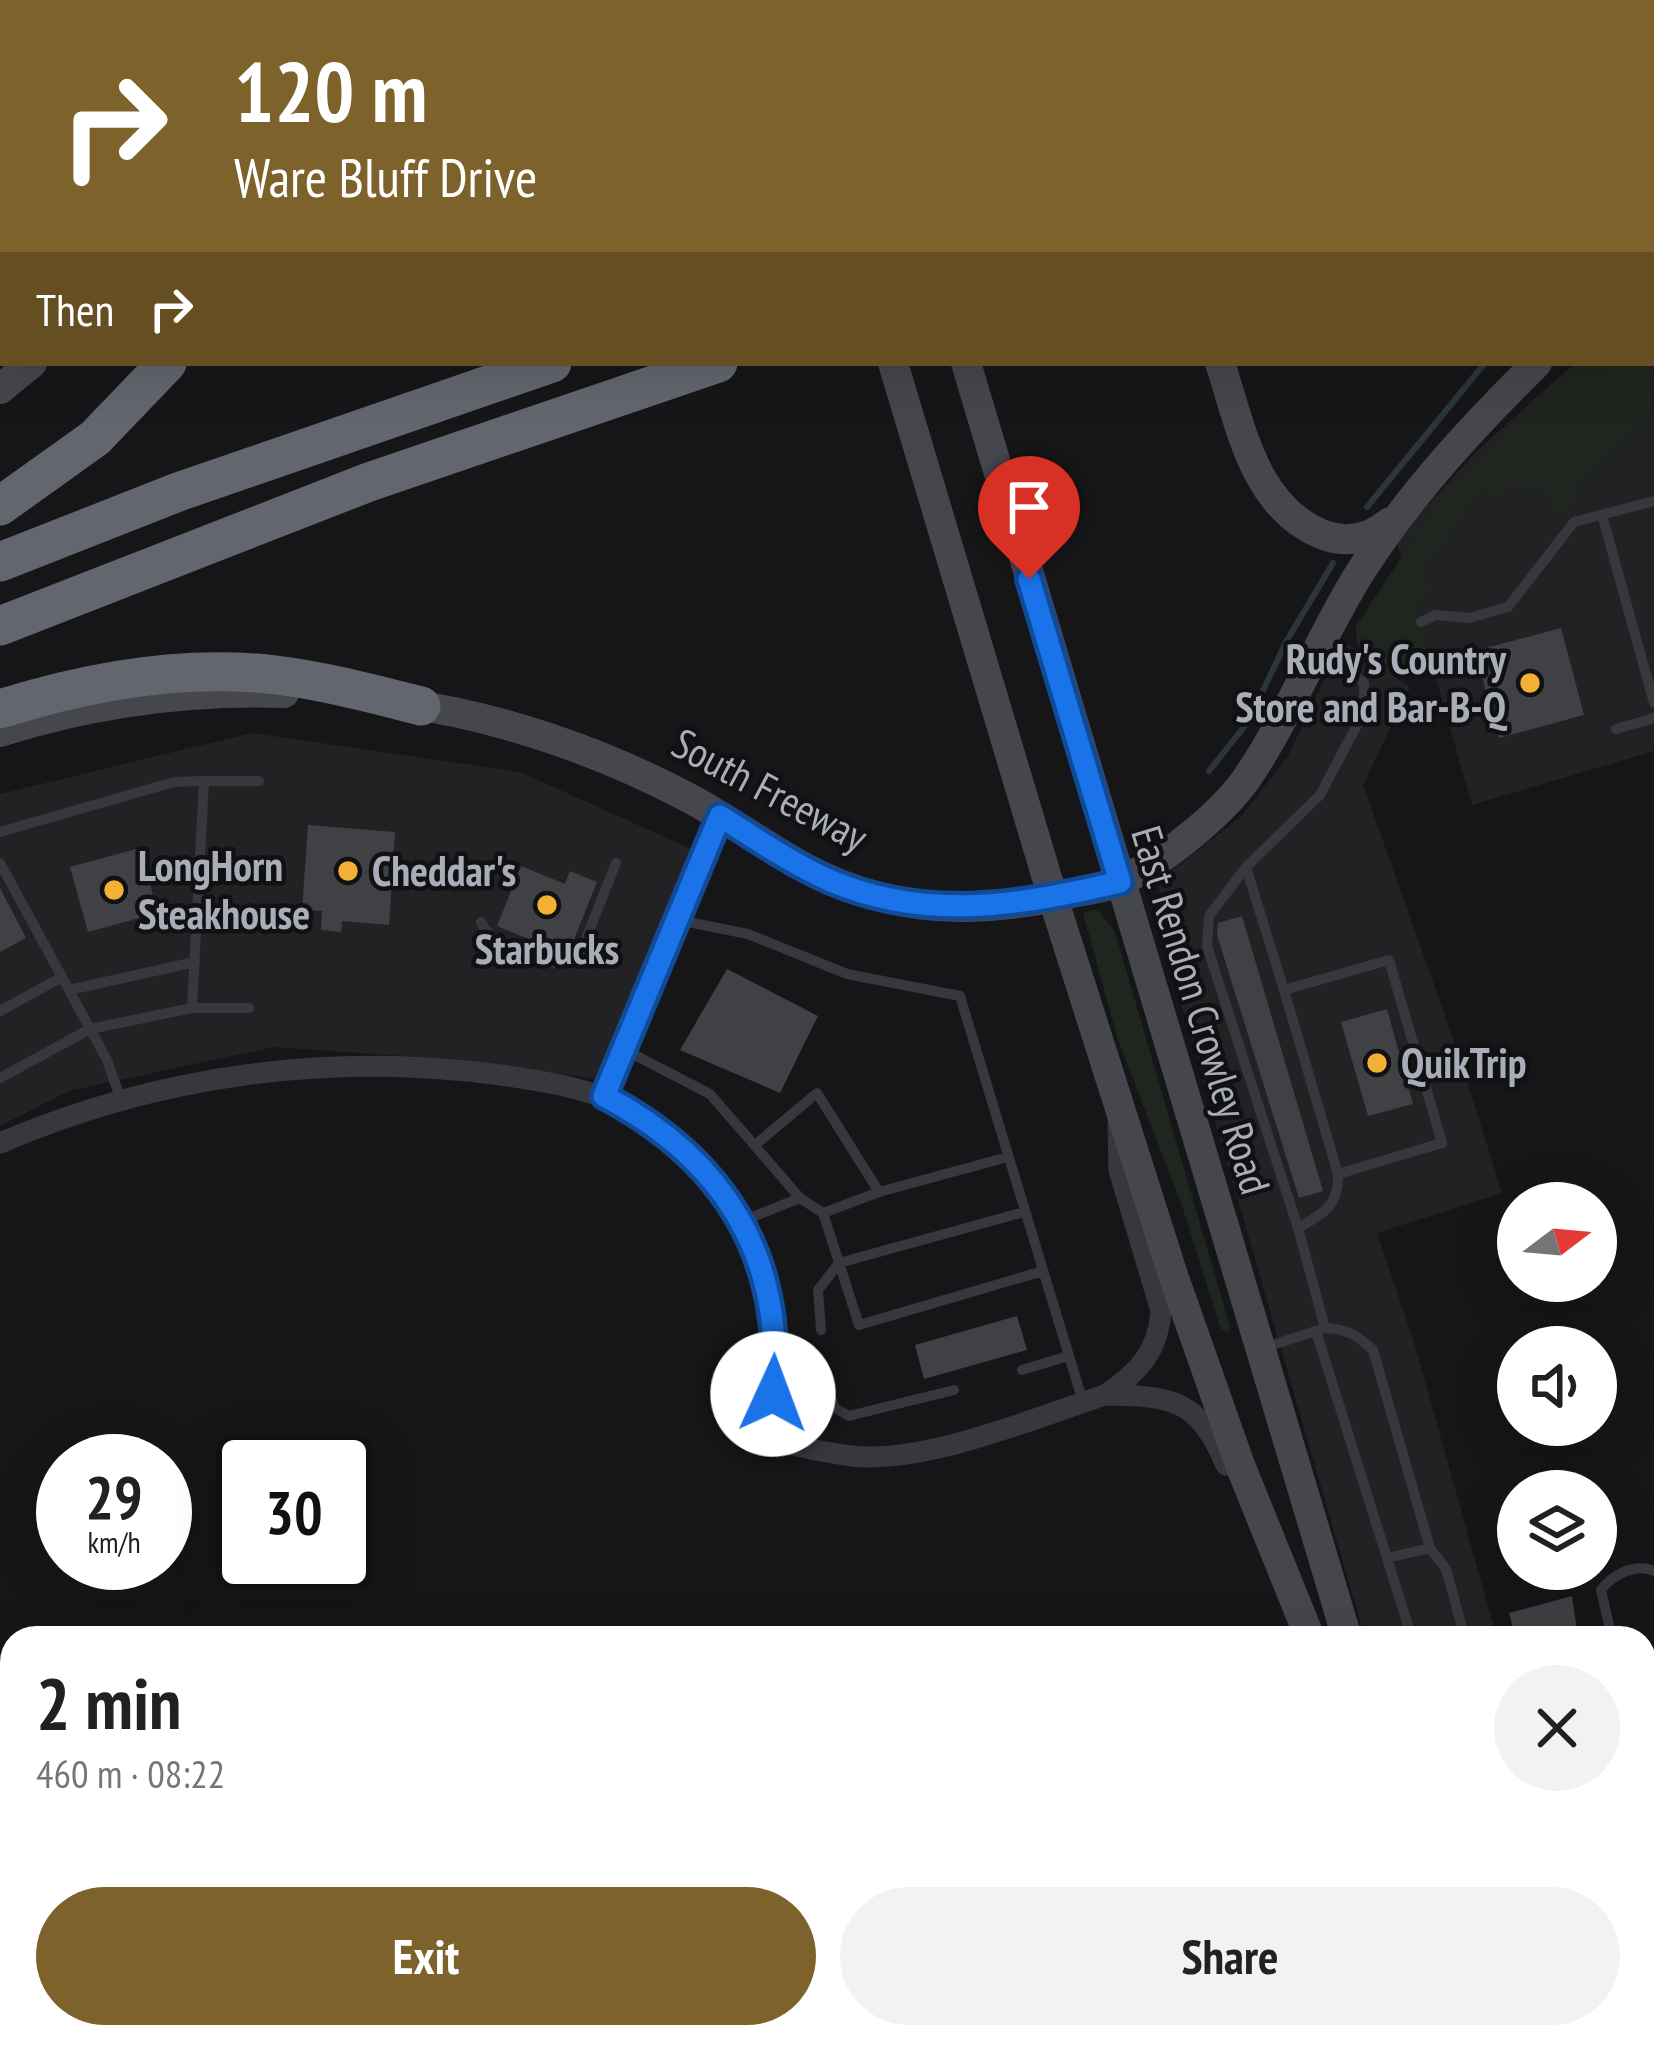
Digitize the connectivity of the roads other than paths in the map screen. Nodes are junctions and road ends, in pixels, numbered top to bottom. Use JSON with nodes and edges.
{"nodes":[{"id":1,"x":28,"y":366,"type":"edge"},
{"id":2,"x":163,"y":366,"type":"edge"},
{"id":3,"x":543,"y":366,"type":"edge"},
{"id":4,"x":709,"y":366,"type":"edge"},
{"id":5,"x":894,"y":366,"type":"edge"},
{"id":6,"x":967,"y":366,"type":"edge"},
{"id":7,"x":1221,"y":366,"type":"edge"},
{"id":8,"x":1534,"y":366,"type":"edge"},
{"id":9,"x":0,"y":389,"type":"edge"},
{"id":10,"x":1654,"y":501,"type":"edge"},
{"id":11,"x":0,"y":506,"type":"edge"},
{"id":12,"x":1402,"y":511,"type":"junction"},
{"id":13,"x":1602,"y":515,"type":"junction"},
{"id":14,"x":0,"y":562,"type":"edge"},
{"id":15,"x":1421,"y":622,"type":"dead end"},
{"id":16,"x":0,"y":626,"type":"edge"},
{"id":17,"x":1319,"y":649,"type":"junction"},
{"id":18,"x":1654,"y":703,"type":"edge"},
{"id":19,"x":422,"y":706,"type":"junction"},
{"id":20,"x":0,"y":709,"type":"edge"},
{"id":21,"x":1654,"y":718,"type":"edge"},
{"id":22,"x":1616,"y":729,"type":"dead end"},
{"id":23,"x":0,"y":731,"type":"edge"},
{"id":24,"x":204,"y":781,"type":"junction"},
{"id":25,"x":259,"y":782,"type":"dead end"},
{"id":26,"x":720,"y":816,"type":"junction"},
{"id":27,"x":0,"y":832,"type":"edge"},
{"id":28,"x":0,"y":862,"type":"edge"},
{"id":29,"x":616,"y":863,"type":"dead end"},
{"id":30,"x":1246,"y":867,"type":"junction"},
{"id":31,"x":1120,"y":882,"type":"junction"},
{"id":32,"x":1053,"y":898,"type":"junction"},
{"id":33,"x":678,"y":920,"type":"junction"},
{"id":34,"x":481,"y":922,"type":"dead end"},
{"id":35,"x":195,"y":962,"type":"junction"},
{"id":36,"x":62,"y":977,"type":"junction"},
{"id":37,"x":69,"y":990,"type":"junction"},
{"id":38,"x":1284,"y":990,"type":"junction"},
{"id":39,"x":193,"y":1008,"type":"junction"},
{"id":40,"x":249,"y":1008,"type":"dead end"},
{"id":41,"x":0,"y":1011,"type":"edge"},
{"id":42,"x":90,"y":1029,"type":"junction"},
{"id":43,"x":623,"y":1049,"type":"junction"},
{"id":44,"x":0,"y":1078,"type":"edge"},
{"id":45,"x":604,"y":1096,"type":"junction"},
{"id":46,"x":122,"y":1100,"type":"junction"},
{"id":47,"x":1119,"y":1105,"type":"junction"},
{"id":48,"x":0,"y":1143,"type":"edge"},
{"id":49,"x":755,"y":1145,"type":"junction"},
{"id":50,"x":1008,"y":1157,"type":"junction"},
{"id":51,"x":1338,"y":1174,"type":"junction"},
{"id":52,"x":879,"y":1192,"type":"junction"},
{"id":53,"x":800,"y":1198,"type":"junction"},
{"id":54,"x":1024,"y":1212,"type":"junction"},
{"id":55,"x":823,"y":1213,"type":"junction"},
{"id":56,"x":740,"y":1222,"type":"junction"},
{"id":57,"x":1298,"y":1228,"type":"junction"},
{"id":58,"x":839,"y":1263,"type":"junction"},
{"id":59,"x":1042,"y":1271,"type":"junction"},
{"id":60,"x":821,"y":1330,"type":"dead end"},
{"id":61,"x":1320,"y":1330,"type":"junction"},
{"id":62,"x":1258,"y":1349,"type":"junction"},
{"id":63,"x":1068,"y":1356,"type":"junction"},
{"id":64,"x":1204,"y":1364,"type":"junction"},
{"id":65,"x":1022,"y":1370,"type":"dead end"},
{"id":66,"x":824,"y":1380,"type":"dead end"},
{"id":67,"x":954,"y":1390,"type":"dead end"},
{"id":68,"x":1105,"y":1395,"type":"junction"},
{"id":69,"x":1083,"y":1402,"type":"junction"},
{"id":70,"x":1430,"y":1549,"type":"junction"},
{"id":71,"x":1387,"y":1558,"type":"junction"},
{"id":72,"x":1278,"y":1560,"type":"junction"},
{"id":73,"x":1654,"y":1571,"type":"edge"},
{"id":74,"x":1305,"y":1626,"type":"edge"},
{"id":75,"x":1343,"y":1626,"type":"edge"},
{"id":76,"x":1408,"y":1626,"type":"edge"},
{"id":77,"x":1462,"y":1626,"type":"edge"},
{"id":78,"x":1609,"y":1626,"type":"edge"}],
"edges":[{"from":1,"to":9,"type":"main road"},
{"from":2,"to":11,"type":"highway"},
{"from":3,"to":14,"type":"highway"},
{"from":4,"to":16,"type":"highway"},
{"from":5,"to":32,"type":"main road"},
{"from":6,"to":31,"type":"main road","name":"East Rendon Crowley Road"},
{"from":7,"to":12,"type":"main road"},
{"from":8,"to":12,"type":"main road","name":"South Freeway"},
{"from":10,"to":13,"type":"lane"},
{"from":12,"to":17,"type":"main road","name":"South Freeway"},
{"from":13,"to":15,"type":"lane"},
{"from":13,"to":18,"type":"lane"},
{"from":17,"to":30,"type":"lane"},
{"from":17,"to":31,"type":"main road","name":"South Freeway"},
{"from":19,"to":20,"type":"highway"},
{"from":19,"to":23,"type":"main road","name":"South Freeway"},
{"from":19,"to":26,"type":"main road","name":"South Freeway"},
{"from":21,"to":22,"type":"lane"},
{"from":24,"to":25,"type":"lane"},
{"from":24,"to":27,"type":"lane"},
{"from":24,"to":35,"type":"lane"},
{"from":26,"to":32,"type":"main road","name":"South Freeway"},
{"from":26,"to":33,"type":"street"},
{"from":28,"to":36,"type":"lane"},
{"from":29,"to":34,"type":"lane"},
{"from":30,"to":38,"type":"lane"},
{"from":30,"to":57,"type":"lane"},
{"from":31,"to":32,"type":"main road","name":"South Freeway"},
{"from":31,"to":62,"type":"main road","name":"East Rendon Crowley Road"},
{"from":32,"to":47,"type":"main road"},
{"from":33,"to":43,"type":"street"},
{"from":33,"to":50,"type":"lane"},
{"from":35,"to":37,"type":"lane"},
{"from":35,"to":39,"type":"lane"},
{"from":36,"to":37,"type":"lane"},
{"from":36,"to":41,"type":"lane"},
{"from":37,"to":42,"type":"lane"},
{"from":38,"to":51,"type":"lane"},
{"from":38,"to":51,"type":"lane"},
{"from":39,"to":40,"type":"lane"},
{"from":39,"to":42,"type":"lane"},
{"from":42,"to":44,"type":"lane"},
{"from":42,"to":46,"type":"lane"},
{"from":43,"to":45,"type":"street"},
{"from":43,"to":49,"type":"lane"},
{"from":45,"to":46,"type":"street"},
{"from":45,"to":56,"type":"street"},
{"from":46,"to":48,"type":"street"},
{"from":47,"to":64,"type":"main road"},
{"from":47,"to":68,"type":"street"},
{"from":49,"to":52,"type":"lane"},
{"from":49,"to":53,"type":"lane"},
{"from":50,"to":52,"type":"lane"},
{"from":50,"to":54,"type":"lane"},
{"from":51,"to":57,"type":"lane"},
{"from":52,"to":55,"type":"lane"},
{"from":53,"to":55,"type":"lane"},
{"from":53,"to":56,"type":"lane"},
{"from":54,"to":58,"type":"lane"},
{"from":54,"to":59,"type":"lane"},
{"from":55,"to":58,"type":"lane"},
{"from":56,"to":69,"type":"street"},
{"from":57,"to":61,"type":"lane"},
{"from":58,"to":59,"type":"lane"},
{"from":58,"to":60,"type":"lane"},
{"from":59,"to":63,"type":"lane"},
{"from":61,"to":62,"type":"lane"},
{"from":61,"to":70,"type":"lane"},
{"from":61,"to":71,"type":"lane"},
{"from":62,"to":64,"type":"main road"},
{"from":62,"to":75,"type":"main road","name":"East Rendon Crowley Road"},
{"from":63,"to":65,"type":"lane"},
{"from":63,"to":69,"type":"lane"},
{"from":64,"to":72,"type":"main road"},
{"from":66,"to":67,"type":"lane"},
{"from":68,"to":69,"type":"street"},
{"from":68,"to":72,"type":"street"},
{"from":70,"to":71,"type":"lane"},
{"from":70,"to":77,"type":"lane"},
{"from":71,"to":76,"type":"lane"},
{"from":72,"to":74,"type":"main road"},
{"from":73,"to":78,"type":"lane"}]}
